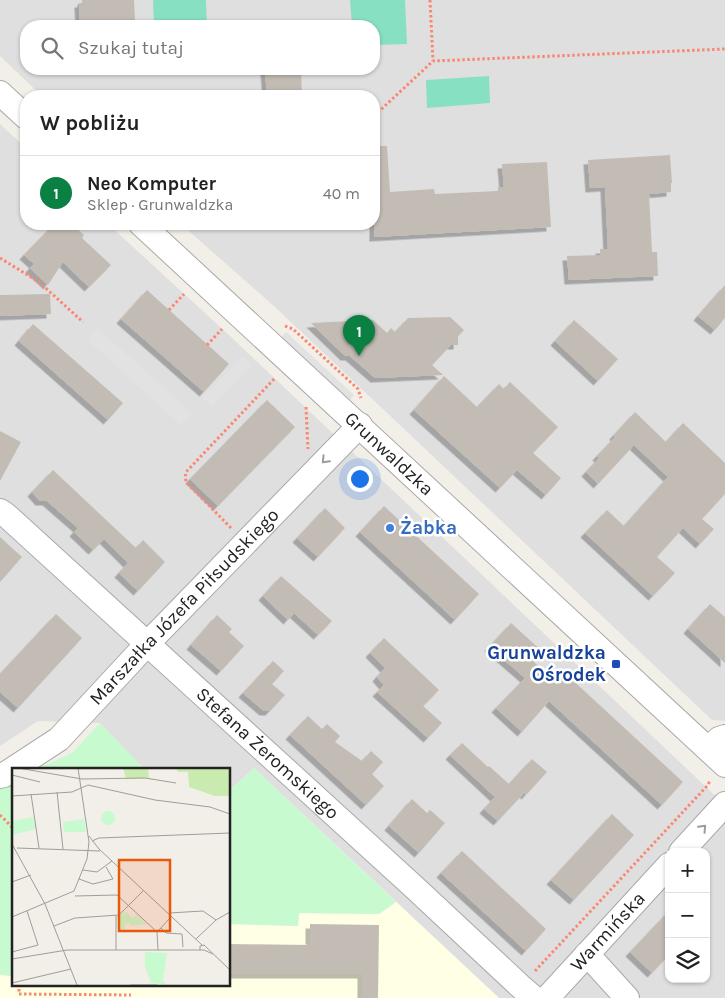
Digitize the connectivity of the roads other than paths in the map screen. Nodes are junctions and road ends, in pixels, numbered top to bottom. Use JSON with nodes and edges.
{"nodes":[{"id":1,"x":0,"y":93,"type":"edge"},
{"id":2,"x":20,"y":112,"type":"edge"},
{"id":3,"x":148,"y":230,"type":"edge"},
{"id":4,"x":360,"y":425,"type":"junction"},
{"id":5,"x":0,"y":511,"type":"edge"},
{"id":6,"x":147,"y":644,"type":"junction"},
{"id":7,"x":717,"y":757,"type":"edge"},
{"id":8,"x":15,"y":768,"type":"edge"},
{"id":9,"x":12,"y":770,"type":"edge"},
{"id":10,"x":0,"y":776,"type":"edge"},
{"id":11,"x":725,"y":804,"type":"edge"},
{"id":12,"x":685,"y":848,"type":"edge"},
{"id":13,"x":665,"y":869,"type":"edge"},
{"id":14,"x":587,"y":954,"type":"junction"},
{"id":15,"x":527,"y":992,"type":"edge"},
{"id":16,"x":547,"y":998,"type":"edge"},
{"id":17,"x":628,"y":998,"type":"edge"}],
"edges":[{"from":1,"to":2,"type":"street"},
{"from":3,"to":4,"type":"street","name":"Grunwaldzka"},
{"from":4,"to":6,"type":"street","name":"Marszałka Józefa Piłsudskiego","one_way":true},
{"from":4,"to":7,"type":"street","name":"Grunwaldzka"},
{"from":5,"to":6,"type":"street","name":"Stefana Żeromskiego"},
{"from":6,"to":8,"type":"street","name":"Marszałka Józefa Piłsudskiego"},
{"from":6,"to":15,"type":"street","name":"Stefana Żeromskiego"},
{"from":9,"to":10,"type":"street","name":"Marszałka Józefa Piłsudskiego"},
{"from":12,"to":11,"type":"street","one_way":true},
{"from":13,"to":14,"type":"street","name":"Warmińska"},
{"from":14,"to":16,"type":"street","name":"Warmińska"},
{"from":14,"to":17,"type":"street"}]}
